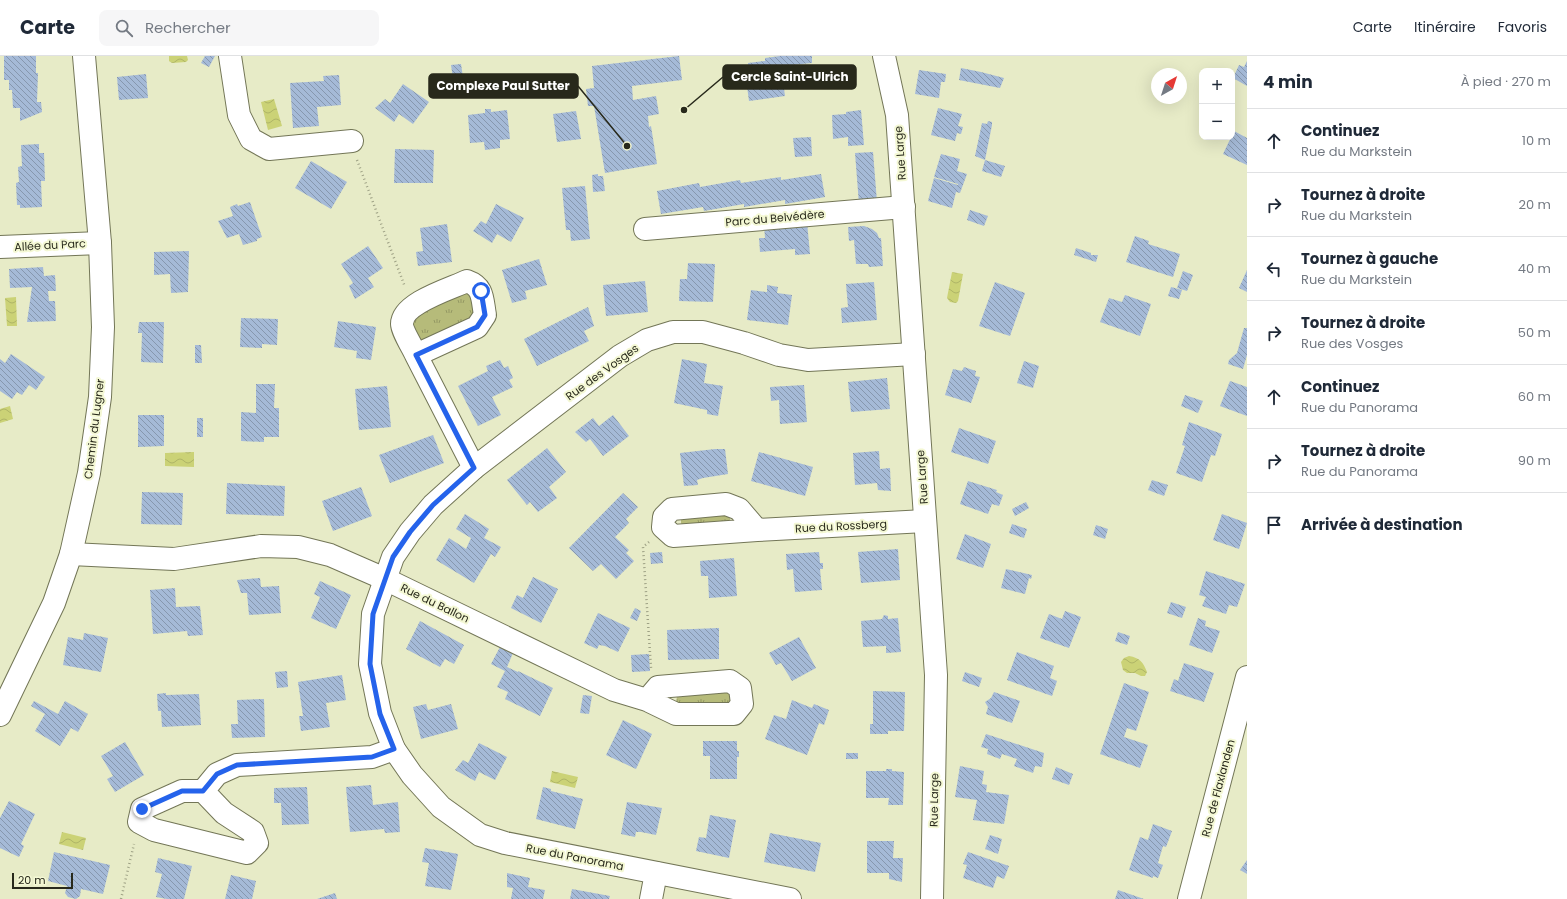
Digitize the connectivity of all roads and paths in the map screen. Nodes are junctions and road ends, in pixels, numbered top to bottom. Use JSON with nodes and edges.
{"nodes":[{"id":1,"x":84,"y":56,"type":"edge"},
{"id":2,"x":230,"y":56,"type":"edge"},
{"id":3,"x":884,"y":56,"type":"edge"},
{"id":4,"x":352,"y":141,"type":"joint"},
{"id":5,"x":904,"y":207,"type":"junction"},
{"id":6,"x":645,"y":229,"type":"dead end"},
{"id":7,"x":100,"y":243,"type":"junction"},
{"id":8,"x":0,"y":247,"type":"edge"},
{"id":9,"x":414,"y":305,"type":"junction"},
{"id":10,"x":914,"y":354,"type":"junction"},
{"id":11,"x":416,"y":355,"type":"junction"},
{"id":12,"x":474,"y":468,"type":"junction"},
{"id":13,"x":925,"y":521,"type":"junction"},
{"id":14,"x":664,"y":528,"type":"joint"},
{"id":15,"x":71,"y":554,"type":"junction"},
{"id":16,"x":385,"y":579,"type":"junction"},
{"id":17,"x":1247,"y":677,"type":"edge"},
{"id":18,"x":652,"y":693,"type":"joint"},
{"id":19,"x":0,"y":714,"type":"edge"},
{"id":20,"x":394,"y":749,"type":"junction"},
{"id":21,"x":203,"y":791,"type":"junction"},
{"id":22,"x":139,"y":822,"type":"junction"},
{"id":23,"x":656,"y":873,"type":"junction"},
{"id":24,"x":121,"y":899,"type":"edge"},
{"id":25,"x":651,"y":899,"type":"edge"},
{"id":26,"x":790,"y":899,"type":"edge"},
{"id":27,"x":932,"y":899,"type":"edge"},
{"id":28,"x":1189,"y":899,"type":"edge"}],
"edges":[{"from":1,"to":7,"type":"street","name":"Chemin du Lugner"},
{"from":2,"to":4,"type":"street"},
{"from":3,"to":5,"type":"street","name":"Rue Large"},
{"from":4,"to":9,"type":"path"},
{"from":5,"to":6,"type":"street","name":"Parc du Belvédère"},
{"from":5,"to":10,"type":"street","name":"Rue Large"},
{"from":7,"to":8,"type":"street","name":"Allée du Parc"},
{"from":7,"to":15,"type":"street","name":"Chemin du Lugner"},
{"from":9,"to":11,"type":"street"},
{"from":9,"to":11,"type":"street"},
{"from":10,"to":12,"type":"street","name":"Rue des Vosges"},
{"from":10,"to":13,"type":"street","name":"Rue Large"},
{"from":11,"to":12,"type":"street"},
{"from":12,"to":16,"type":"street","name":"Rue des Vosges"},
{"from":13,"to":14,"type":"street","name":"Rue du Rossberg"},
{"from":13,"to":27,"type":"street","name":"Rue Large"},
{"from":14,"to":18,"type":"path"},
{"from":15,"to":16,"type":"street","name":"Rue du Ballon"},
{"from":15,"to":19,"type":"street","name":"Chemin du Lugner"},
{"from":16,"to":18,"type":"street","name":"Rue du Ballon"},
{"from":16,"to":20,"type":"street","name":"Rue du Panorama"},
{"from":17,"to":28,"type":"street","name":"Rue de Flaxlanden"},
{"from":20,"to":21,"type":"street"},
{"from":20,"to":23,"type":"street","name":"Rue du Panorama"},
{"from":21,"to":22,"type":"street"},
{"from":21,"to":22,"type":"street"},
{"from":22,"to":24,"type":"path"},
{"from":23,"to":25,"type":"street"},
{"from":23,"to":26,"type":"street","name":"Rue du Panorama"}]}
